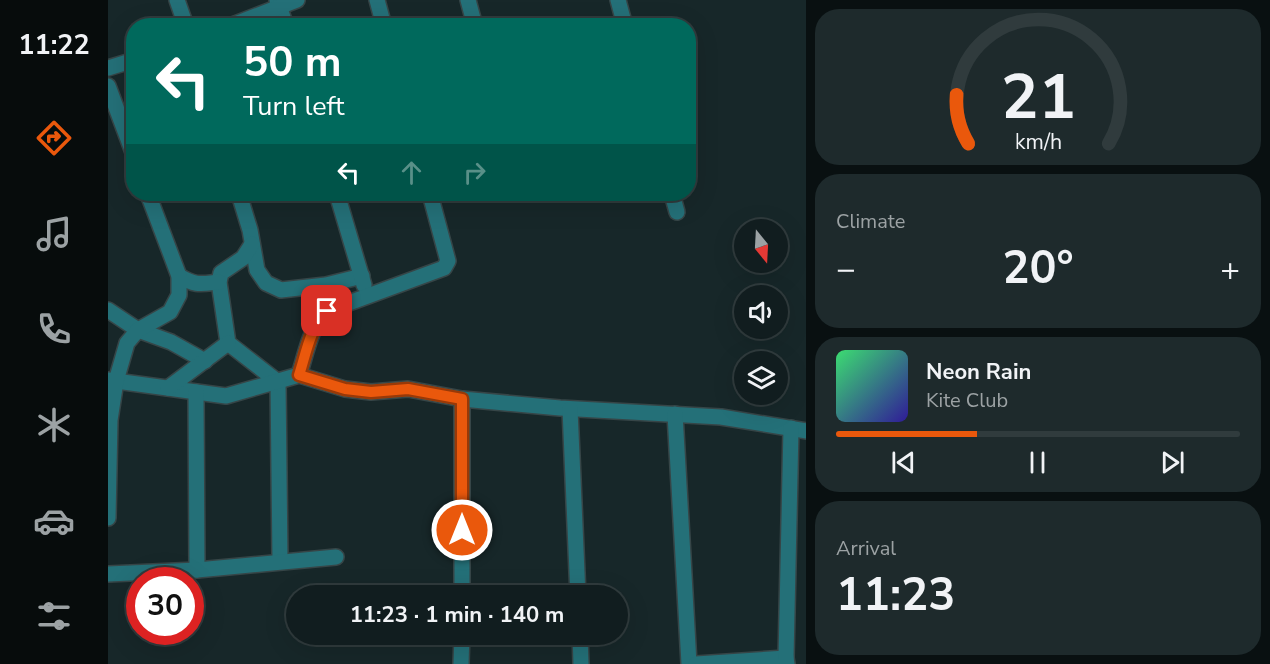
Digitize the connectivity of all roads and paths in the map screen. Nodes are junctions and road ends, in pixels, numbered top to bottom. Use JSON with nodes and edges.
{"nodes":[{"id":1,"x":177,"y":0,"type":"edge"},
{"id":2,"x":297,"y":0,"type":"edge"},
{"id":3,"x":377,"y":0,"type":"edge"},
{"id":4,"x":468,"y":0,"type":"edge"},
{"id":5,"x":618,"y":0,"type":"edge"},
{"id":6,"x":279,"y":3,"type":"edge"},
{"id":7,"x":183,"y":18,"type":"edge"},
{"id":8,"x":247,"y":18,"type":"edge"},
{"id":9,"x":284,"y":18,"type":"edge"},
{"id":10,"x":382,"y":18,"type":"edge"},
{"id":11,"x":473,"y":18,"type":"edge"},
{"id":12,"x":623,"y":18,"type":"edge"},
{"id":13,"x":126,"y":62,"type":"edge"},
{"id":14,"x":108,"y":68,"type":"edge"},
{"id":15,"x":108,"y":86,"type":"edge"},
{"id":16,"x":126,"y":134,"type":"edge"},
{"id":17,"x":151,"y":201,"type":"edge"},
{"id":18,"x":241,"y":201,"type":"edge"},
{"id":19,"x":339,"y":201,"type":"edge"},
{"id":20,"x":432,"y":201,"type":"edge"},
{"id":21,"x":674,"y":201,"type":"edge"},
{"id":22,"x":677,"y":212,"type":"dead end"},
{"id":23,"x":252,"y":244,"type":"junction"},
{"id":24,"x":178,"y":276,"type":"junction"},
{"id":25,"x":362,"y":276,"type":"junction"},
{"id":26,"x":219,"y":282,"type":"junction"},
{"id":27,"x":368,"y":297,"type":"junction"},
{"id":28,"x":108,"y":310,"type":"edge"},
{"id":29,"x":138,"y":330,"type":"junction"},
{"id":30,"x":228,"y":343,"type":"junction"},
{"id":31,"x":205,"y":361,"type":"junction"},
{"id":32,"x":299,"y":375,"type":"junction"},
{"id":33,"x":112,"y":381,"type":"edge"},
{"id":34,"x":278,"y":382,"type":"junction"},
{"id":35,"x":168,"y":388,"type":"junction"},
{"id":36,"x":196,"y":392,"type":"junction"},
{"id":37,"x":462,"y":399,"type":"junction"},
{"id":38,"x":570,"y":409,"type":"junction"},
{"id":39,"x":675,"y":414,"type":"junction"},
{"id":40,"x":799,"y":430,"type":"edge"},
{"id":41,"x":108,"y":518,"type":"edge"},
{"id":42,"x":336,"y":557,"type":"dead end"},
{"id":43,"x":280,"y":561,"type":"junction"},
{"id":44,"x":196,"y":567,"type":"edge"},
{"id":45,"x":204,"y":569,"type":"edge"},
{"id":46,"x":126,"y":572,"type":"edge"},
{"id":47,"x":108,"y":573,"type":"edge"},
{"id":48,"x":462,"y":585,"type":"edge"},
{"id":49,"x":578,"y":585,"type":"edge"},
{"id":50,"x":462,"y":645,"type":"edge"},
{"id":51,"x":580,"y":645,"type":"edge"},
{"id":52,"x":787,"y":661,"type":"edge"},
{"id":53,"x":461,"y":664,"type":"edge"},
{"id":54,"x":581,"y":664,"type":"edge"},
{"id":55,"x":689,"y":664,"type":"edge"},
{"id":56,"x":696,"y":664,"type":"edge"}],
"edges":[{"from":1,"to":7,"type":"street"},
{"from":2,"to":6,"type":"street"},
{"from":3,"to":10,"type":"street"},
{"from":4,"to":11,"type":"street"},
{"from":5,"to":12,"type":"street"},
{"from":6,"to":8,"type":"street"},
{"from":6,"to":9,"type":"street"},
{"from":13,"to":14,"type":"street"},
{"from":15,"to":16,"type":"street"},
{"from":17,"to":24,"type":"street"},
{"from":18,"to":23,"type":"street"},
{"from":19,"to":25,"type":"street"},
{"from":20,"to":27,"type":"street"},
{"from":21,"to":22,"type":"street"},
{"from":23,"to":25,"type":"street"},
{"from":23,"to":26,"type":"street"},
{"from":24,"to":26,"type":"street"},
{"from":24,"to":29,"type":"street"},
{"from":25,"to":27,"type":"street"},
{"from":26,"to":30,"type":"street"},
{"from":27,"to":32,"type":"street"},
{"from":28,"to":29,"type":"street"},
{"from":29,"to":31,"type":"street"},
{"from":29,"to":33,"type":"street"},
{"from":30,"to":31,"type":"street"},
{"from":30,"to":34,"type":"street"},
{"from":31,"to":35,"type":"street"},
{"from":32,"to":34,"type":"street"},
{"from":32,"to":37,"type":"street"},
{"from":33,"to":35,"type":"street"},
{"from":33,"to":41,"type":"street"},
{"from":34,"to":36,"type":"street"},
{"from":34,"to":43,"type":"street"},
{"from":35,"to":36,"type":"street"},
{"from":36,"to":44,"type":"street"},
{"from":37,"to":38,"type":"street"},
{"from":37,"to":48,"type":"street"},
{"from":38,"to":39,"type":"street"},
{"from":38,"to":49,"type":"street"},
{"from":39,"to":40,"type":"street"},
{"from":39,"to":55,"type":"street"},
{"from":40,"to":52,"type":"street"},
{"from":42,"to":43,"type":"street"},
{"from":43,"to":45,"type":"street"},
{"from":46,"to":47,"type":"street"},
{"from":50,"to":53,"type":"street"},
{"from":51,"to":54,"type":"street"},
{"from":52,"to":56,"type":"street"}]}
